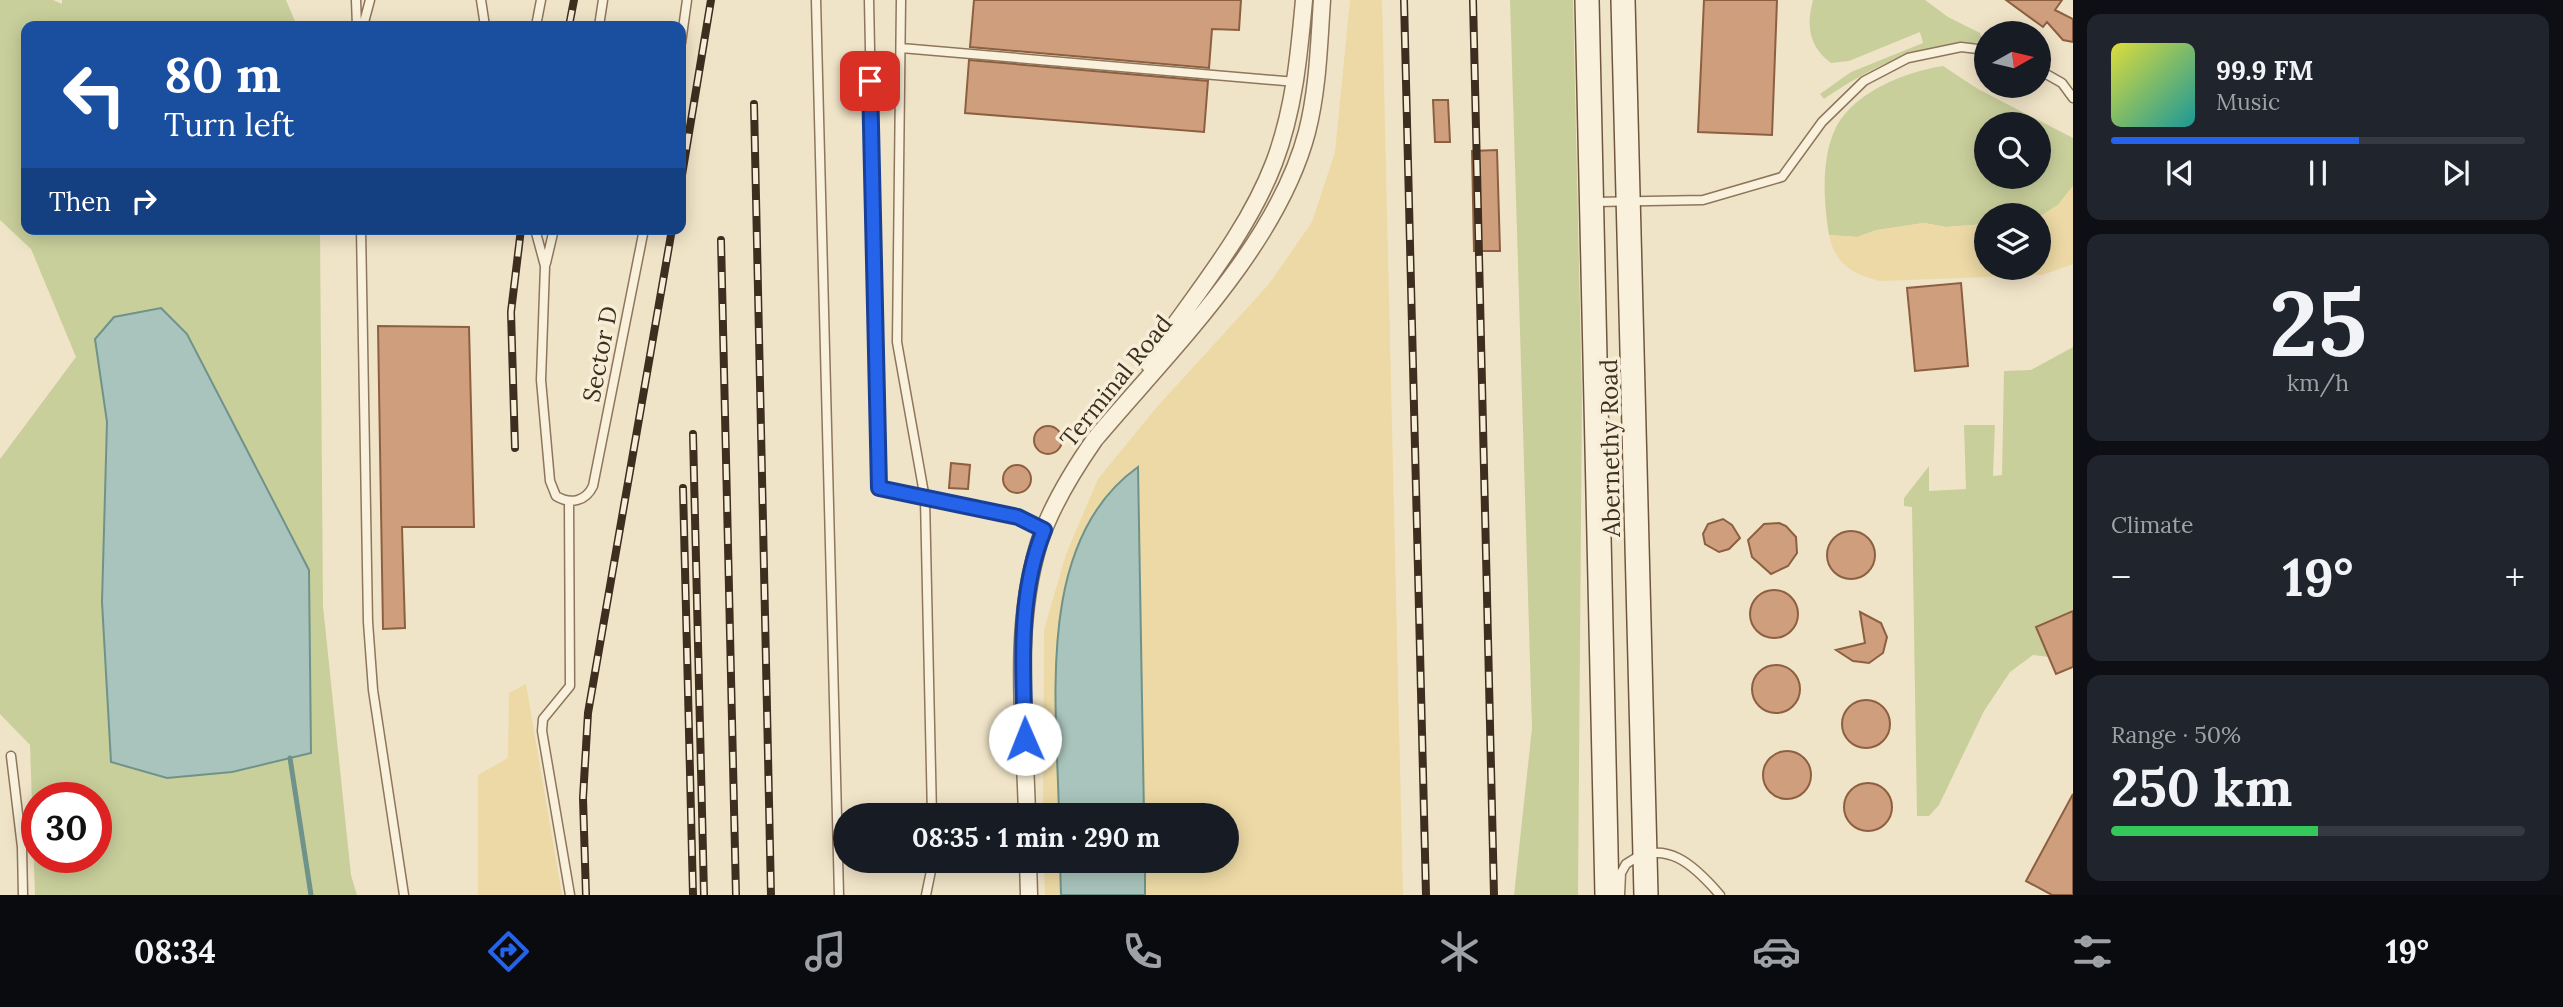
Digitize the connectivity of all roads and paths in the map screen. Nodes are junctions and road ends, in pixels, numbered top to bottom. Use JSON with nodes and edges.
{"nodes":[{"id":1,"x":356,"y":0,"type":"edge"},
{"id":2,"x":370,"y":0,"type":"edge"},
{"id":3,"x":481,"y":0,"type":"edge"},
{"id":4,"x":541,"y":0,"type":"edge"},
{"id":5,"x":603,"y":0,"type":"edge"},
{"id":6,"x":687,"y":0,"type":"edge"},
{"id":7,"x":817,"y":0,"type":"edge"},
{"id":8,"x":869,"y":0,"type":"edge"},
{"id":9,"x":901,"y":0,"type":"edge"},
{"id":10,"x":1304,"y":0,"type":"edge"},
{"id":11,"x":1322,"y":0,"type":"edge"},
{"id":12,"x":1587,"y":0,"type":"edge"},
{"id":13,"x":1623,"y":0,"type":"edge"},
{"id":14,"x":357,"y":21,"type":"edge"},
{"id":15,"x":364,"y":21,"type":"edge"},
{"id":16,"x":484,"y":21,"type":"edge"},
{"id":17,"x":537,"y":21,"type":"edge"},
{"id":18,"x":601,"y":21,"type":"edge"},
{"id":19,"x":684,"y":21,"type":"edge"},
{"id":20,"x":901,"y":48,"type":"junction"},
{"id":21,"x":1974,"y":49,"type":"edge"},
{"id":22,"x":2051,"y":77,"type":"edge"},
{"id":23,"x":1296,"y":82,"type":"junction"},
{"id":24,"x":2073,"y":97,"type":"edge"},
{"id":25,"x":1592,"y":202,"type":"junction"},
{"id":26,"x":1630,"y":202,"type":"junction"},
{"id":27,"x":360,"y":235,"type":"edge"},
{"id":28,"x":537,"y":235,"type":"edge"},
{"id":29,"x":553,"y":235,"type":"edge"},
{"id":30,"x":643,"y":235,"type":"edge"},
{"id":31,"x":545,"y":266,"type":"junction"},
{"id":32,"x":1095,"y":439,"type":"junction"},
{"id":33,"x":925,"y":499,"type":"junction"},
{"id":34,"x":569,"y":502,"type":"junction"},
{"id":35,"x":1044,"y":530,"type":"junction"},
{"id":36,"x":11,"y":756,"type":"dead end"},
{"id":37,"x":932,"y":803,"type":"edge"},
{"id":38,"x":1027,"y":803,"type":"edge"},
{"id":39,"x":1646,"y":854,"type":"junction"},
{"id":40,"x":931,"y":873,"type":"edge"},
{"id":41,"x":1028,"y":873,"type":"edge"},
{"id":42,"x":23,"y":895,"type":"edge"},
{"id":43,"x":404,"y":895,"type":"edge"},
{"id":44,"x":570,"y":895,"type":"edge"},
{"id":45,"x":839,"y":895,"type":"edge"},
{"id":46,"x":926,"y":895,"type":"edge"},
{"id":47,"x":1029,"y":895,"type":"edge"},
{"id":48,"x":1607,"y":895,"type":"edge"},
{"id":49,"x":1620,"y":895,"type":"edge"},
{"id":50,"x":1646,"y":895,"type":"edge"},
{"id":51,"x":1720,"y":895,"type":"edge"}],
"edges":[{"from":1,"to":14,"type":"lane"},
{"from":2,"to":15,"type":"lane"},
{"from":3,"to":16,"type":"lane"},
{"from":4,"to":17,"type":"lane"},
{"from":5,"to":18,"type":"lane"},
{"from":6,"to":19,"type":"lane"},
{"from":7,"to":45,"type":"lane"},
{"from":8,"to":33,"type":"lane"},
{"from":9,"to":20,"type":"lane"},
{"from":10,"to":23,"type":"street"},
{"from":11,"to":32,"type":"street","name":"Terminal Road"},
{"from":12,"to":25,"type":"main road","name":"Abernethy Road"},
{"from":13,"to":26,"type":"main road","name":"Abernethy Road"},
{"from":20,"to":23,"type":"lane"},
{"from":20,"to":33,"type":"lane"},
{"from":21,"to":26,"type":"lane"},
{"from":22,"to":24,"type":"lane"},
{"from":23,"to":32,"type":"street"},
{"from":25,"to":26,"type":"lane"},
{"from":25,"to":48,"type":"main road","name":"Abernethy Road"},
{"from":26,"to":39,"type":"main road","name":"Abernethy Road"},
{"from":27,"to":43,"type":"lane"},
{"from":28,"to":31,"type":"lane"},
{"from":29,"to":31,"type":"lane"},
{"from":30,"to":34,"type":"lane","name":"Sector D"},
{"from":31,"to":34,"type":"lane"},
{"from":32,"to":35,"type":"street","name":"Terminal Road"},
{"from":33,"to":35,"type":"lane"},
{"from":33,"to":37,"type":"lane"},
{"from":34,"to":44,"type":"lane"},
{"from":35,"to":38,"type":"street","name":"Terminal Road"},
{"from":36,"to":42,"type":"lane"},
{"from":39,"to":49,"type":"lane"},
{"from":39,"to":50,"type":"main road","name":"Abernethy Road"},
{"from":39,"to":51,"type":"lane"},
{"from":40,"to":46,"type":"lane"},
{"from":41,"to":47,"type":"street"}]}
